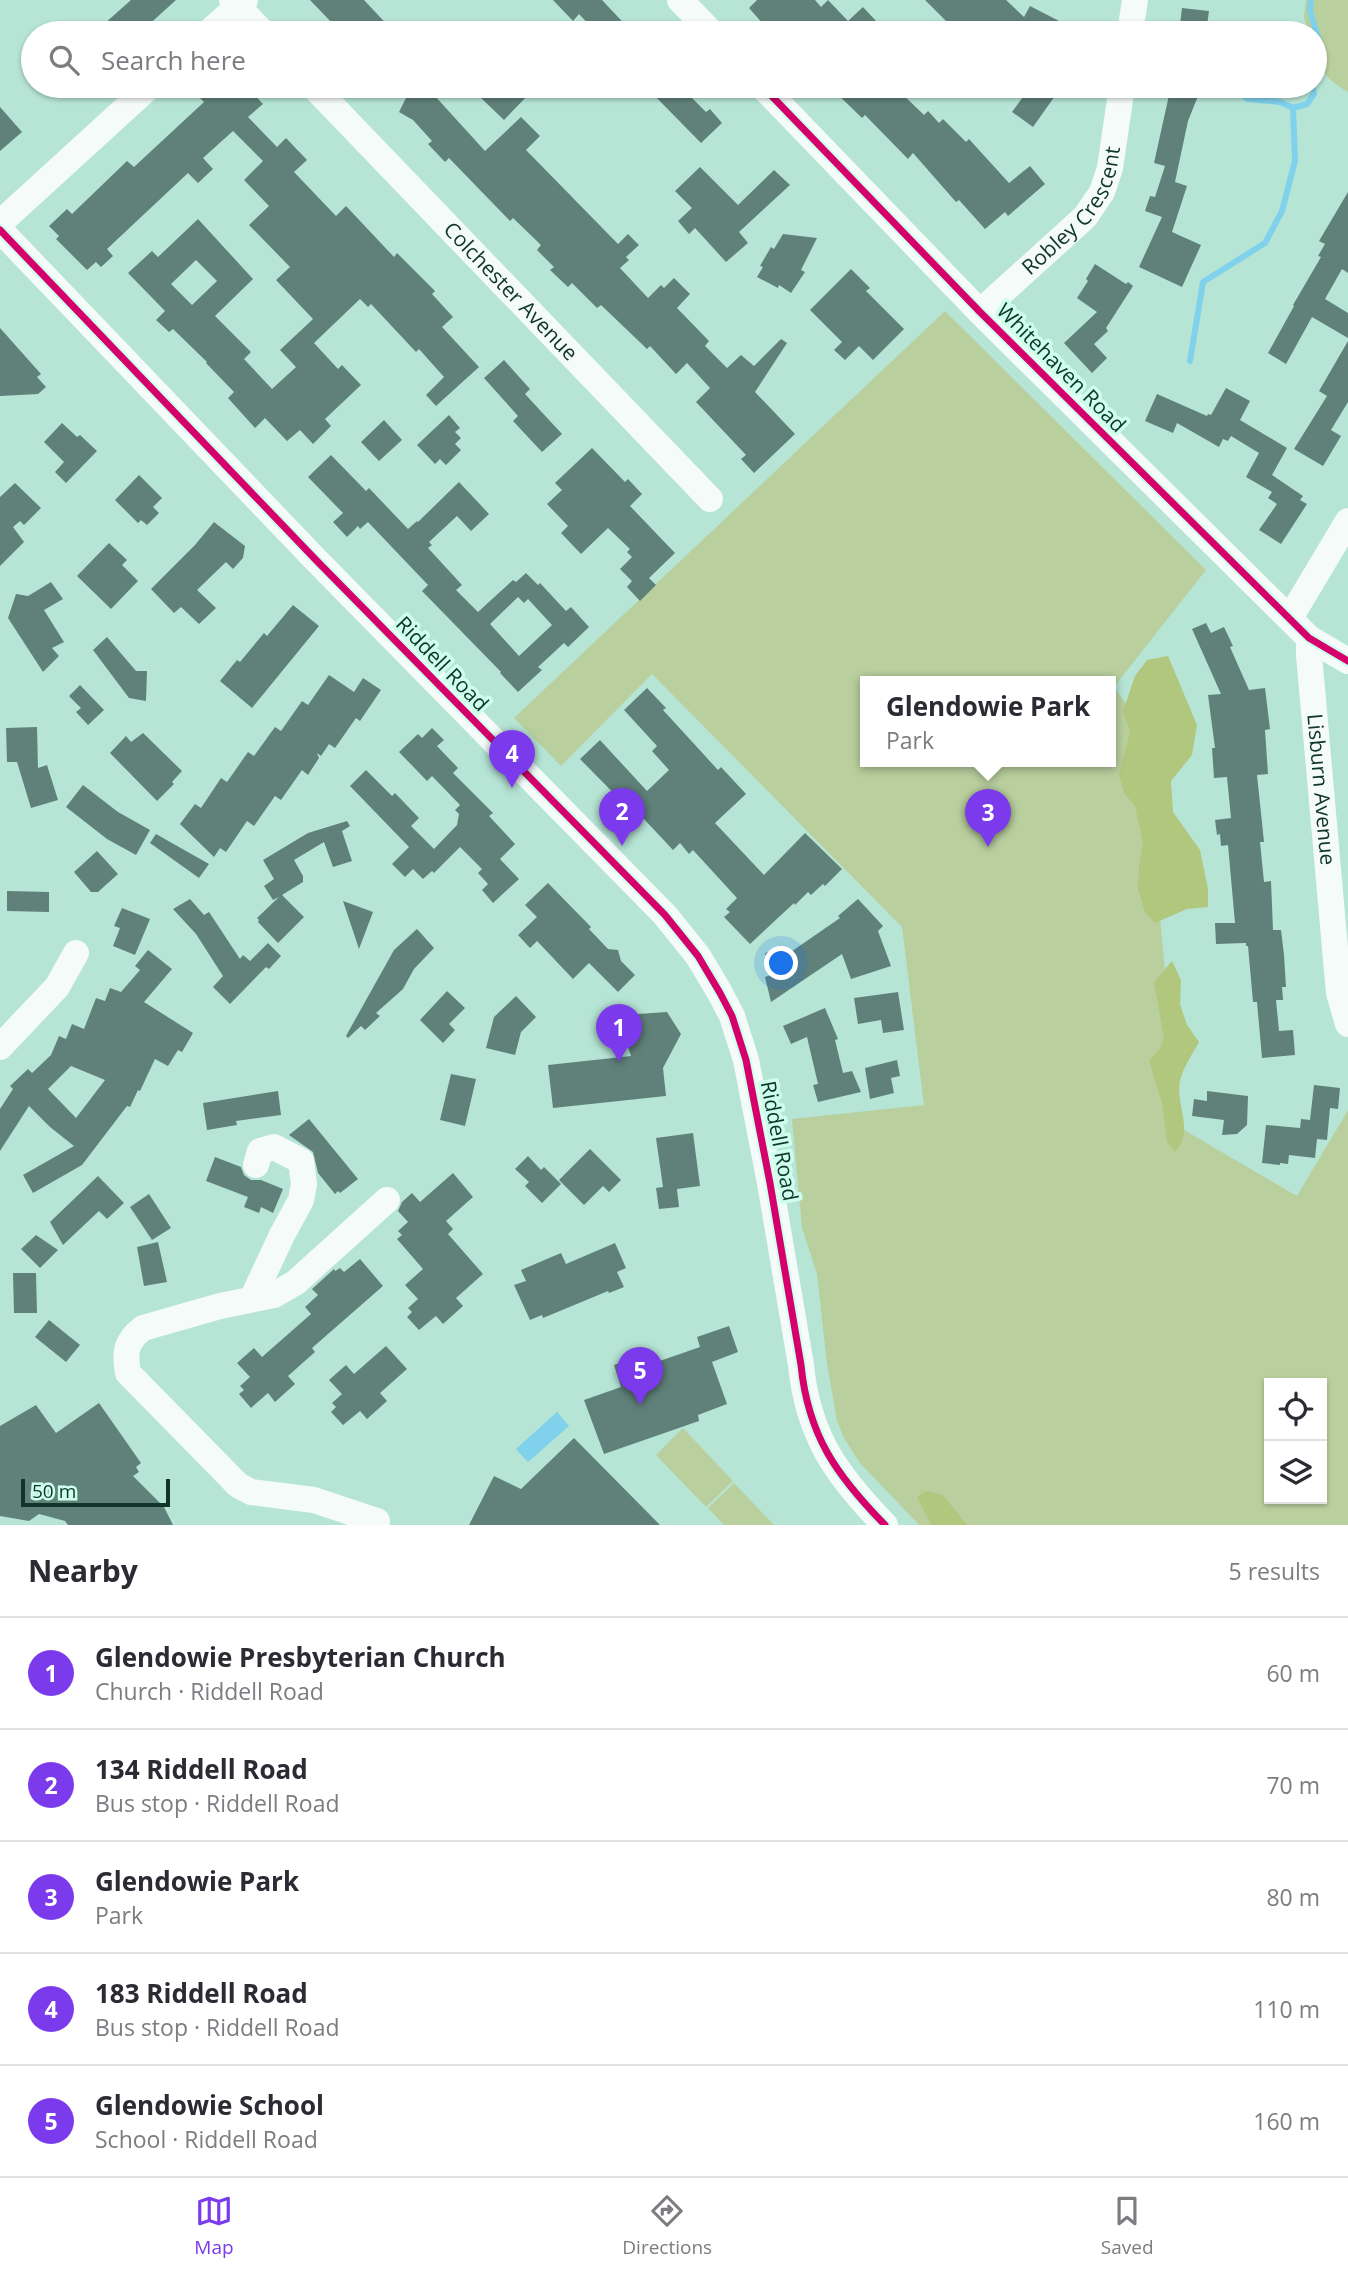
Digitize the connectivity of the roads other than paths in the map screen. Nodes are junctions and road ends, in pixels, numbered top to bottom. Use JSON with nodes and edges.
{"nodes":[{"id":1,"x":680,"y":0,"type":"edge"},
{"id":2,"x":238,"y":2,"type":"edge"},
{"id":3,"x":1133,"y":2,"type":"edge"},
{"id":4,"x":220,"y":21,"type":"edge"},
{"id":5,"x":253,"y":21,"type":"edge"},
{"id":6,"x":700,"y":21,"type":"edge"},
{"id":7,"x":1131,"y":21,"type":"edge"},
{"id":8,"x":137,"y":98,"type":"edge"},
{"id":9,"x":325,"y":98,"type":"edge"},
{"id":10,"x":774,"y":98,"type":"edge"},
{"id":11,"x":1120,"y":98,"type":"edge"},
{"id":12,"x":0,"y":223,"type":"edge"},
{"id":13,"x":0,"y":230,"type":"edge"},
{"id":14,"x":980,"y":313,"type":"junction"},
{"id":15,"x":710,"y":499,"type":"dead end"},
{"id":16,"x":1348,"y":521,"type":"edge"},
{"id":17,"x":1290,"y":618,"type":"junction"},
{"id":18,"x":1309,"y":638,"type":"junction"},
{"id":19,"x":1348,"y":661,"type":"edge"},
{"id":20,"x":76,"y":953,"type":"dead end"},
{"id":21,"x":1348,"y":1024,"type":"edge"},
{"id":22,"x":0,"y":1047,"type":"edge"},
{"id":23,"x":256,"y":1165,"type":"dead end"},
{"id":24,"x":387,"y":1200,"type":"dead end"},
{"id":25,"x":252,"y":1299,"type":"junction"},
{"id":26,"x":377,"y":1521,"type":"dead end"},
{"id":27,"x":885,"y":1525,"type":"edge"}],
"edges":[{"from":1,"to":6,"type":"street"},
{"from":2,"to":4,"type":"street"},
{"from":2,"to":5,"type":"street"},
{"from":3,"to":7,"type":"street"},
{"from":8,"to":12,"type":"street"},
{"from":9,"to":15,"type":"street","name":"Colchester Avenue"},
{"from":10,"to":14,"type":"street","name":"Whitehaven Road"},
{"from":11,"to":14,"type":"street","name":"Robley Crescent"},
{"from":13,"to":27,"type":"street","name":"Riddell Road"},
{"from":14,"to":17,"type":"street","name":"Whitehaven Road"},
{"from":16,"to":17,"type":"street"},
{"from":17,"to":18,"type":"street","name":"Whitehaven Road"},
{"from":18,"to":19,"type":"street","name":"Whitehaven Road"},
{"from":18,"to":21,"type":"street","name":"Lisburn Avenue"},
{"from":20,"to":22,"type":"street"},
{"from":23,"to":25,"type":"street"},
{"from":24,"to":25,"type":"street"},
{"from":25,"to":26,"type":"street"}]}
